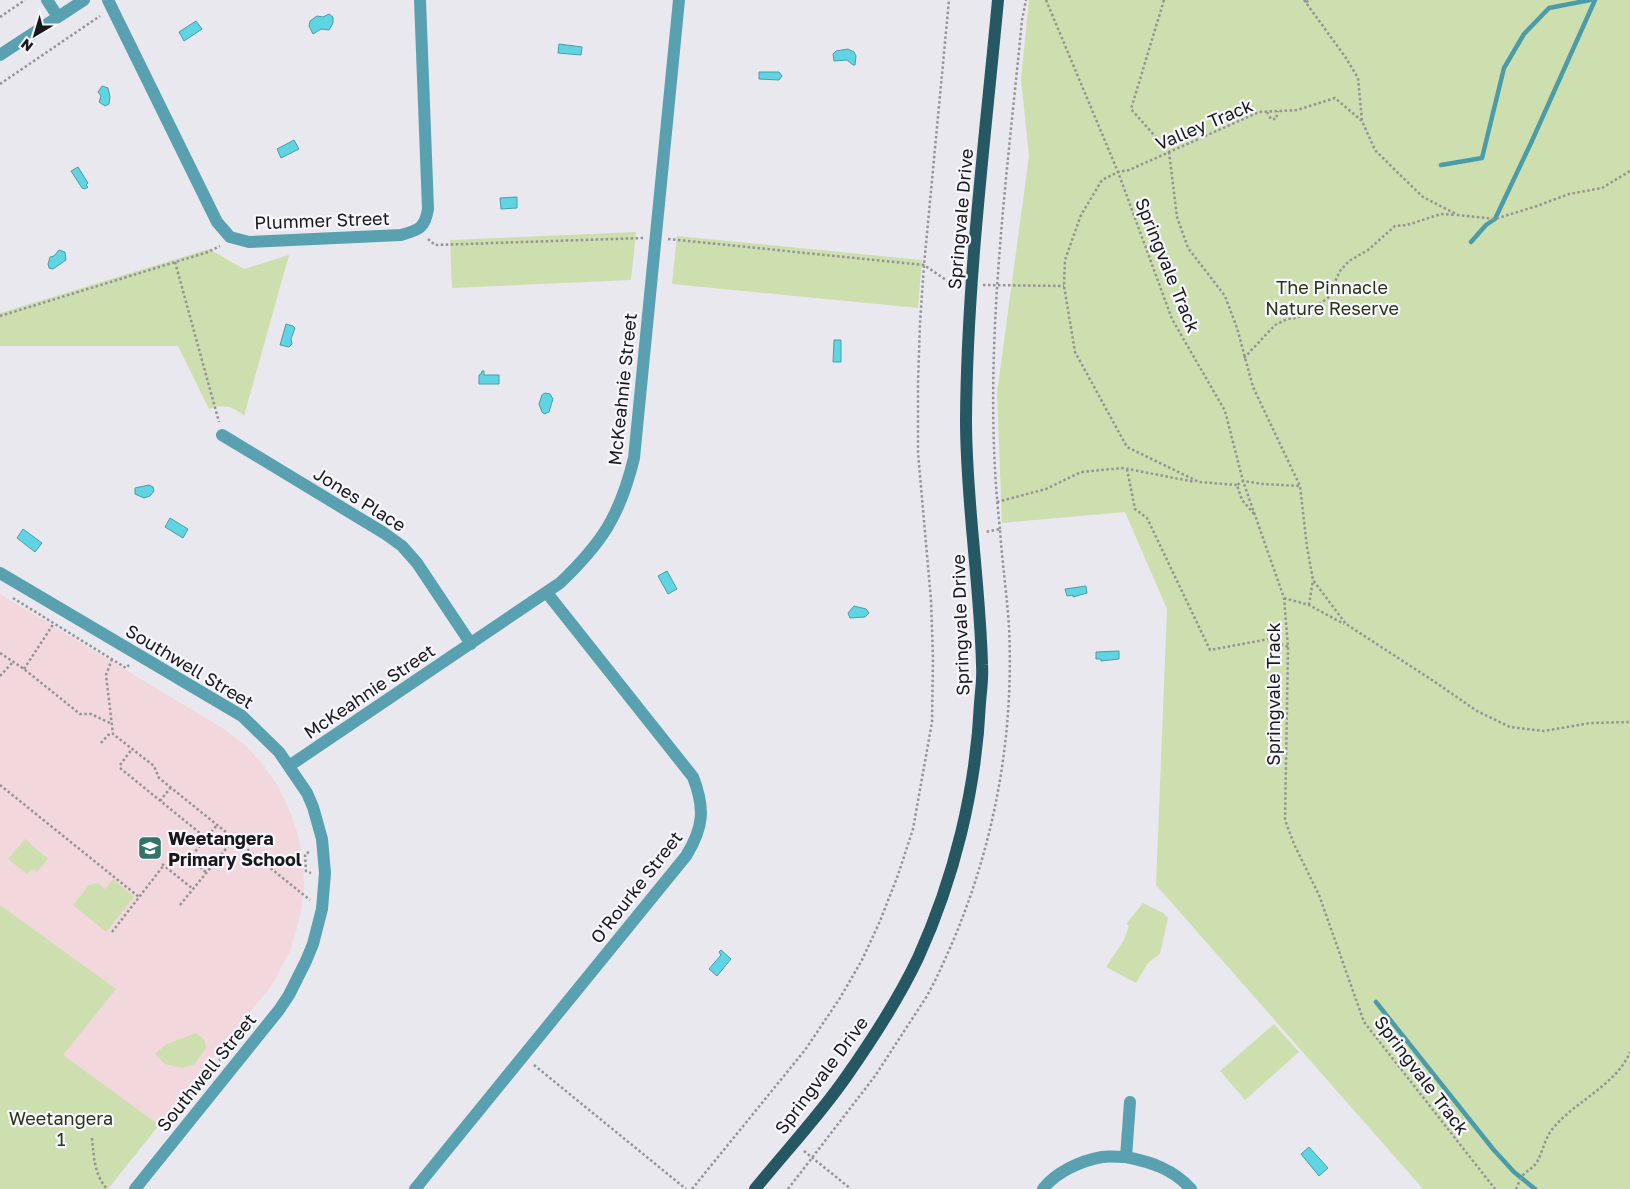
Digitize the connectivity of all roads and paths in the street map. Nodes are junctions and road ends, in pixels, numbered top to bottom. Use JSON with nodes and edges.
{"nodes":[{"id":1,"x":25,"y":0,"type":"edge"},
{"id":2,"x":47,"y":0,"type":"edge"},
{"id":3,"x":84,"y":0,"type":"edge"},
{"id":4,"x":420,"y":0,"type":"edge"},
{"id":5,"x":678,"y":0,"type":"edge"},
{"id":6,"x":949,"y":0,"type":"edge"},
{"id":7,"x":998,"y":0,"type":"edge"},
{"id":8,"x":1026,"y":0,"type":"edge"},
{"id":9,"x":1046,"y":0,"type":"edge"},
{"id":10,"x":1164,"y":0,"type":"edge"},
{"id":11,"x":1311,"y":0,"type":"edge"},
{"id":12,"x":1305,"y":1,"type":"edge"},
{"id":13,"x":110,"y":4,"type":"edge"},
{"id":14,"x":0,"y":17,"type":"edge"},
{"id":15,"x":58,"y":17,"type":"junction"},
{"id":16,"x":0,"y":55,"type":"edge"},
{"id":17,"x":0,"y":84,"type":"edge"},
{"id":18,"x":1278,"y":111,"type":"junction"},
{"id":19,"x":1267,"y":112,"type":"junction"},
{"id":20,"x":1362,"y":121,"type":"junction"},
{"id":21,"x":1169,"y":152,"type":"junction"},
{"id":22,"x":1630,"y":171,"type":"edge"},
{"id":23,"x":1118,"y":172,"type":"junction"},
{"id":24,"x":1458,"y":215,"type":"junction"},
{"id":25,"x":230,"y":237,"type":"junction"},
{"id":26,"x":650,"y":238,"type":"junction"},
{"id":27,"x":435,"y":245,"type":"dead end"},
{"id":28,"x":643,"y":247,"type":"dead end"},
{"id":29,"x":175,"y":262,"type":"junction"},
{"id":30,"x":924,"y":265,"type":"junction"},
{"id":31,"x":971,"y":285,"type":"junction"},
{"id":32,"x":998,"y":285,"type":"junction"},
{"id":33,"x":1064,"y":286,"type":"junction"},
{"id":34,"x":0,"y":316,"type":"edge"},
{"id":35,"x":1244,"y":358,"type":"junction"},
{"id":36,"x":222,"y":435,"type":"joint"},
{"id":37,"x":1127,"y":469,"type":"junction"},
{"id":38,"x":1243,"y":481,"type":"junction"},
{"id":39,"x":1199,"y":482,"type":"junction"},
{"id":40,"x":1237,"y":485,"type":"junction"},
{"id":41,"x":1300,"y":486,"type":"junction"},
{"id":42,"x":997,"y":502,"type":"junction"},
{"id":43,"x":1255,"y":515,"type":"junction"},
{"id":44,"x":1000,"y":530,"type":"dead end"},
{"id":45,"x":0,"y":573,"type":"edge"},
{"id":46,"x":1313,"y":580,"type":"junction"},
{"id":47,"x":547,"y":592,"type":"junction"},
{"id":48,"x":1284,"y":598,"type":"junction"},
{"id":49,"x":17,"y":601,"type":"dead end"},
{"id":50,"x":1308,"y":605,"type":"junction"},
{"id":51,"x":54,"y":623,"type":"junction"},
{"id":52,"x":1346,"y":624,"type":"junction"},
{"id":53,"x":471,"y":644,"type":"junction"},
{"id":54,"x":1288,"y":647,"type":"junction"},
{"id":55,"x":0,"y":653,"type":"edge"},
{"id":56,"x":112,"y":659,"type":"junction"},
{"id":57,"x":13,"y":662,"type":"junction"},
{"id":58,"x":131,"y":664,"type":"dead end"},
{"id":59,"x":24,"y":669,"type":"junction"},
{"id":60,"x":0,"y":676,"type":"edge"},
{"id":61,"x":1630,"y":722,"type":"edge"},
{"id":62,"x":112,"y":724,"type":"junction"},
{"id":63,"x":113,"y":734,"type":"junction"},
{"id":64,"x":101,"y":743,"type":"dead end"},
{"id":65,"x":132,"y":749,"type":"junction"},
{"id":66,"x":289,"y":766,"type":"junction"},
{"id":67,"x":0,"y":785,"type":"edge"},
{"id":68,"x":171,"y":787,"type":"junction"},
{"id":69,"x":160,"y":801,"type":"junction"},
{"id":70,"x":217,"y":825,"type":"junction"},
{"id":71,"x":206,"y":838,"type":"junction"},
{"id":72,"x":234,"y":839,"type":"junction"},
{"id":73,"x":311,"y":848,"type":"dead end"},
{"id":74,"x":207,"y":873,"type":"junction"},
{"id":75,"x":314,"y":878,"type":"dead end"},
{"id":76,"x":193,"y":889,"type":"junction"},
{"id":77,"x":314,"y":894,"type":"dead end"},
{"id":78,"x":139,"y":897,"type":"junction"},
{"id":79,"x":180,"y":905,"type":"dead end"},
{"id":80,"x":112,"y":932,"type":"dead end"},
{"id":81,"x":234,"y":1044,"type":"dead end"},
{"id":82,"x":1630,"y":1052,"type":"edge"},
{"id":83,"x":523,"y":1057,"type":"junction"},
{"id":84,"x":1130,"y":1102,"type":"dead end"},
{"id":85,"x":168,"y":1125,"type":"dead end"},
{"id":86,"x":92,"y":1138,"type":"dead end"},
{"id":87,"x":793,"y":1142,"type":"junction"},
{"id":88,"x":1126,"y":1157,"type":"junction"},
{"id":89,"x":107,"y":1189,"type":"edge"},
{"id":90,"x":135,"y":1189,"type":"edge"},
{"id":91,"x":415,"y":1189,"type":"edge"},
{"id":92,"x":686,"y":1189,"type":"edge"},
{"id":93,"x":692,"y":1189,"type":"edge"},
{"id":94,"x":755,"y":1189,"type":"edge"},
{"id":95,"x":851,"y":1189,"type":"edge"},
{"id":96,"x":1042,"y":1189,"type":"edge"},
{"id":97,"x":1191,"y":1189,"type":"edge"},
{"id":98,"x":1495,"y":1189,"type":"edge"},
{"id":99,"x":1516,"y":1189,"type":"edge"}],
"edges":[{"from":1,"to":14,"type":"path"},
{"from":2,"to":15,"type":"street"},
{"from":3,"to":15,"type":"street"},
{"from":4,"to":25,"type":"street","name":"Plummer Street"},
{"from":5,"to":26,"type":"street","name":"McKeahnie Street"},
{"from":6,"to":30,"type":"path"},
{"from":7,"to":31,"type":"main road","name":"Springvale Drive"},
{"from":8,"to":32,"type":"path"},
{"from":9,"to":23,"type":"path","name":"Springvale Track"},
{"from":10,"to":21,"type":"path"},
{"from":11,"to":12,"type":"path"},
{"from":12,"to":20,"type":"path"},
{"from":13,"to":17,"type":"path"},
{"from":13,"to":25,"type":"street","name":"Plummer Street"},
{"from":15,"to":16,"type":"street"},
{"from":18,"to":19,"type":"path","name":"Valley Track"},
{"from":18,"to":19,"type":"path"},
{"from":18,"to":20,"type":"path","name":"Valley Track"},
{"from":19,"to":21,"type":"path","name":"Valley Track"},
{"from":20,"to":24,"type":"path","name":"Valley Track"},
{"from":21,"to":23,"type":"path","name":"Valley Track"},
{"from":21,"to":35,"type":"path"},
{"from":22,"to":24,"type":"path","name":"Valley Track"},
{"from":23,"to":33,"type":"path","name":"Valley Track"},
{"from":23,"to":38,"type":"path","name":"Springvale Track"},
{"from":24,"to":35,"type":"path"},
{"from":25,"to":29,"type":"path"},
{"from":26,"to":27,"type":"path"},
{"from":26,"to":28,"type":"path"},
{"from":26,"to":30,"type":"path"},
{"from":26,"to":47,"type":"street","name":"McKeahnie Street"},
{"from":29,"to":34,"type":"path"},
{"from":29,"to":36,"type":"path"},
{"from":30,"to":31,"type":"path"},
{"from":30,"to":93,"type":"path"},
{"from":31,"to":32,"type":"path"},
{"from":31,"to":87,"type":"main road","name":"Springvale Drive"},
{"from":32,"to":33,"type":"path"},
{"from":32,"to":42,"type":"path"},
{"from":33,"to":39,"type":"path","name":"Valley Track"},
{"from":35,"to":41,"type":"path"},
{"from":36,"to":53,"type":"street","name":"Jones Place"},
{"from":37,"to":39,"type":"path"},
{"from":37,"to":42,"type":"path"},
{"from":37,"to":54,"type":"path"},
{"from":38,"to":40,"type":"path"},
{"from":38,"to":41,"type":"path"},
{"from":38,"to":43,"type":"path","name":"Springvale Track"},
{"from":39,"to":40,"type":"path"},
{"from":40,"to":43,"type":"path"},
{"from":41,"to":46,"type":"path"},
{"from":42,"to":44,"type":"path"},
{"from":43,"to":48,"type":"path","name":"Springvale Track"},
{"from":45,"to":66,"type":"street","name":"Southwell Street"},
{"from":46,"to":50,"type":"path"},
{"from":46,"to":52,"type":"path"},
{"from":47,"to":53,"type":"street","name":"McKeahnie Street"},
{"from":47,"to":83,"type":"street","name":"O'Rourke Street"},
{"from":48,"to":50,"type":"path"},
{"from":48,"to":54,"type":"path","name":"Springvale Track"},
{"from":49,"to":51,"type":"path"},
{"from":50,"to":52,"type":"path"},
{"from":51,"to":56,"type":"path"},
{"from":51,"to":59,"type":"path"},
{"from":52,"to":61,"type":"path"},
{"from":53,"to":66,"type":"street","name":"McKeahnie Street"},
{"from":54,"to":98,"type":"path","name":"Springvale Track"},
{"from":55,"to":57,"type":"path"},
{"from":56,"to":58,"type":"path"},
{"from":56,"to":62,"type":"path"},
{"from":57,"to":59,"type":"path"},
{"from":57,"to":60,"type":"path"},
{"from":59,"to":62,"type":"path"},
{"from":62,"to":63,"type":"path"},
{"from":63,"to":64,"type":"path"},
{"from":63,"to":65,"type":"path"},
{"from":65,"to":68,"type":"path"},
{"from":65,"to":69,"type":"path"},
{"from":66,"to":90,"type":"street","name":"Southwell Street"},
{"from":67,"to":78,"type":"path"},
{"from":68,"to":69,"type":"path"},
{"from":68,"to":70,"type":"path"},
{"from":69,"to":71,"type":"path"},
{"from":70,"to":71,"type":"path"},
{"from":70,"to":72,"type":"path"},
{"from":71,"to":74,"type":"path"},
{"from":72,"to":74,"type":"path"},
{"from":72,"to":77,"type":"path"},
{"from":73,"to":75,"type":"path"},
{"from":74,"to":76,"type":"path"},
{"from":76,"to":78,"type":"path"},
{"from":76,"to":79,"type":"path"},
{"from":78,"to":80,"type":"path"},
{"from":81,"to":85,"type":"path"},
{"from":82,"to":99,"type":"path"},
{"from":83,"to":91,"type":"street","name":"O'Rourke Street"},
{"from":83,"to":92,"type":"path"},
{"from":84,"to":88,"type":"street"},
{"from":86,"to":89,"type":"path"},
{"from":87,"to":94,"type":"main road","name":"Springvale Drive"},
{"from":87,"to":95,"type":"path"},
{"from":88,"to":96,"type":"street"},
{"from":88,"to":97,"type":"street"}]}
